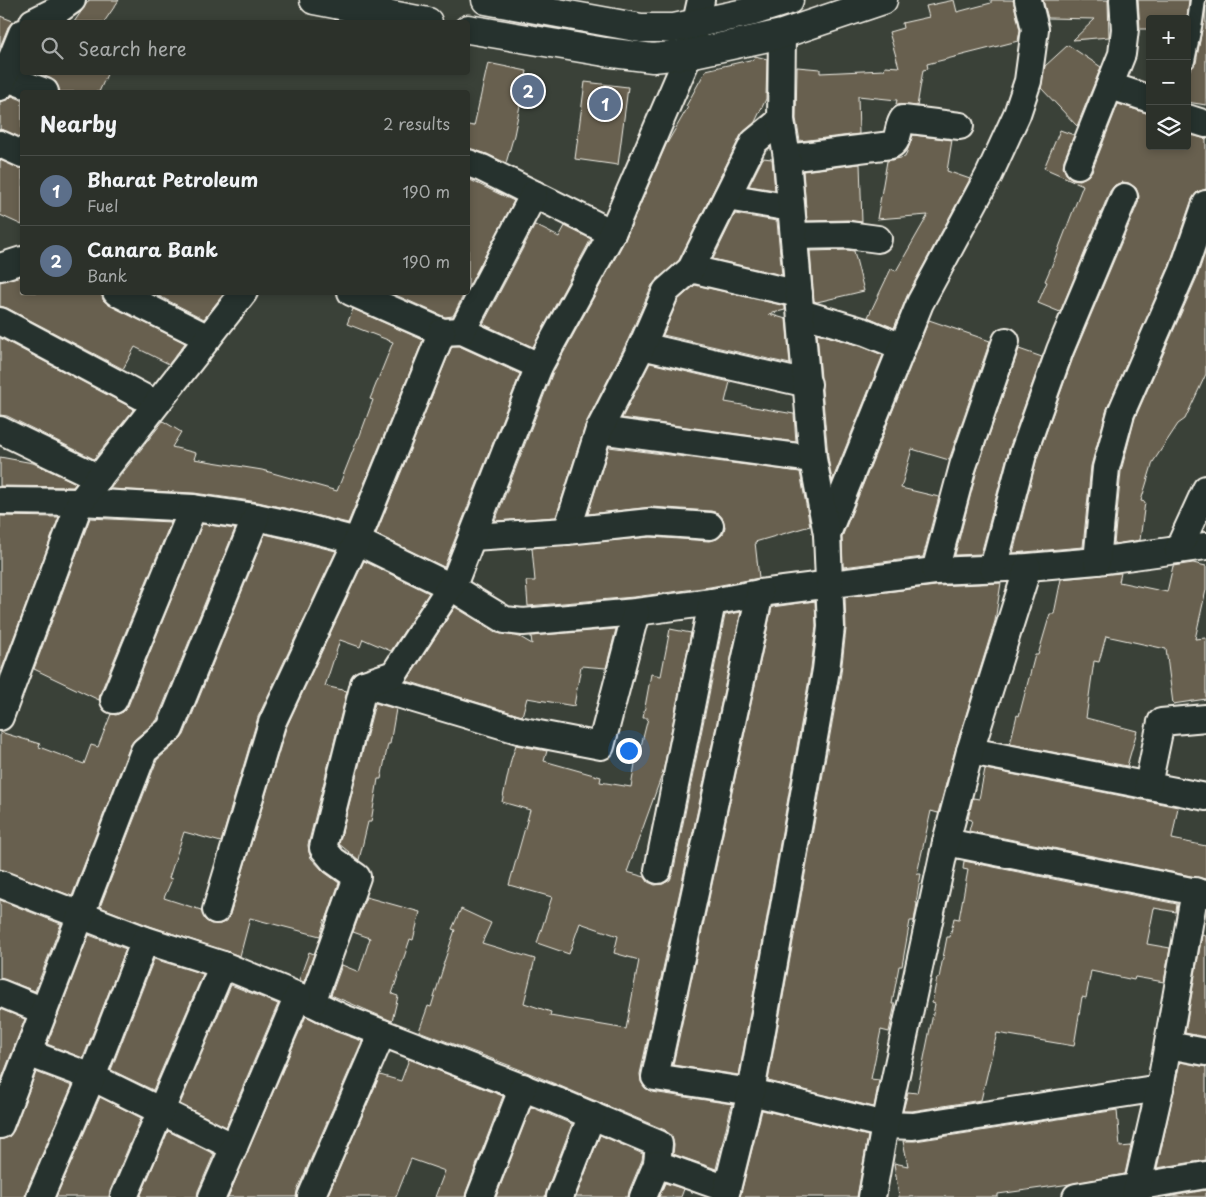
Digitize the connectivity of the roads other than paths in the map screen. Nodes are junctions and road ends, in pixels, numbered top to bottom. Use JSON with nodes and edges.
{"nodes":[{"id":1,"x":72,"y":0,"type":"edge"},
{"id":2,"x":314,"y":0,"type":"edge"},
{"id":3,"x":486,"y":0,"type":"edge"},
{"id":4,"x":789,"y":0,"type":"edge"},
{"id":5,"x":883,"y":0,"type":"edge"},
{"id":6,"x":1028,"y":0,"type":"edge"},
{"id":7,"x":1123,"y":0,"type":"edge"},
{"id":8,"x":1198,"y":0,"type":"edge"},
{"id":9,"x":698,"y":12,"type":"edge"},
{"id":10,"x":37,"y":20,"type":"edge"},
{"id":11,"x":418,"y":20,"type":"edge"},
{"id":12,"x":470,"y":29,"type":"edge"},
{"id":13,"x":782,"y":34,"type":"junction"},
{"id":14,"x":20,"y":38,"type":"edge"},
{"id":15,"x":689,"y":54,"type":"junction"},
{"id":16,"x":1187,"y":60,"type":"edge"},
{"id":17,"x":2,"y":82,"type":"edge"},
{"id":18,"x":1111,"y":86,"type":"junction"},
{"id":19,"x":36,"y":90,"type":"edge"},
{"id":20,"x":1146,"y":98,"type":"edge"},
{"id":21,"x":1191,"y":119,"type":"edge"},
{"id":22,"x":782,"y":120,"type":"junction"},
{"id":23,"x":1206,"y":124,"type":"edge"},
{"id":24,"x":960,"y":126,"type":"dead end"},
{"id":25,"x":0,"y":144,"type":"edge"},
{"id":26,"x":20,"y":153,"type":"edge"},
{"id":27,"x":787,"y":158,"type":"junction"},
{"id":28,"x":470,"y":165,"type":"edge"},
{"id":29,"x":1078,"y":165,"type":"dead end"},
{"id":30,"x":534,"y":194,"type":"junction"},
{"id":31,"x":727,"y":197,"type":"junction"},
{"id":32,"x":1124,"y":197,"type":"dead end"},
{"id":33,"x":1206,"y":204,"type":"edge"},
{"id":34,"x":791,"y":208,"type":"junction"},
{"id":35,"x":612,"y":233,"type":"junction"},
{"id":36,"x":794,"y":236,"type":"junction"},
{"id":37,"x":878,"y":239,"type":"dead end"},
{"id":38,"x":20,"y":261,"type":"edge"},
{"id":39,"x":0,"y":267,"type":"edge"},
{"id":40,"x":692,"y":269,"type":"junction"},
{"id":41,"x":122,"y":295,"type":"edge"},
{"id":42,"x":242,"y":295,"type":"edge"},
{"id":43,"x":359,"y":295,"type":"edge"},
{"id":44,"x":800,"y":304,"type":"junction"},
{"id":45,"x":0,"y":321,"type":"edge"},
{"id":46,"x":452,"y":331,"type":"junction"},
{"id":47,"x":208,"y":338,"type":"junction"},
{"id":48,"x":1006,"y":341,"type":"dead end"},
{"id":49,"x":642,"y":346,"type":"junction"},
{"id":50,"x":902,"y":347,"type":"junction"},
{"id":51,"x":539,"y":366,"type":"junction"},
{"id":52,"x":808,"y":384,"type":"junction"},
{"id":53,"x":156,"y":404,"type":"junction"},
{"id":54,"x":0,"y":430,"type":"edge"},
{"id":55,"x":599,"y":430,"type":"junction"},
{"id":56,"x":813,"y":459,"type":"junction"},
{"id":57,"x":99,"y":478,"type":"junction"},
{"id":58,"x":1206,"y":488,"type":"edge"},
{"id":59,"x":0,"y":501,"type":"edge"},
{"id":60,"x":80,"y":502,"type":"junction"},
{"id":61,"x":193,"y":508,"type":"junction"},
{"id":62,"x":256,"y":517,"type":"junction"},
{"id":63,"x":710,"y":526,"type":"dead end"},
{"id":64,"x":567,"y":531,"type":"junction"},
{"id":65,"x":827,"y":534,"type":"junction"},
{"id":66,"x":472,"y":537,"type":"junction"},
{"id":67,"x":357,"y":541,"type":"junction"},
{"id":68,"x":1206,"y":546,"type":"edge"},
{"id":69,"x":1178,"y":550,"type":"junction"},
{"id":70,"x":1098,"y":561,"type":"junction"},
{"id":71,"x":993,"y":568,"type":"junction"},
{"id":72,"x":1028,"y":568,"type":"junction"},
{"id":73,"x":935,"y":571,"type":"junction"},
{"id":74,"x":829,"y":584,"type":"junction"},
{"id":75,"x":451,"y":586,"type":"junction"},
{"id":76,"x":760,"y":593,"type":"junction"},
{"id":77,"x":712,"y":602,"type":"junction"},
{"id":78,"x":636,"y":612,"type":"junction"},
{"id":79,"x":364,"y":684,"type":"junction"},
{"id":80,"x":114,"y":700,"type":"dead end"},
{"id":81,"x":0,"y":716,"type":"edge"},
{"id":82,"x":1206,"y":718,"type":"edge"},
{"id":83,"x":970,"y":752,"type":"junction"},
{"id":84,"x":1148,"y":785,"type":"junction"},
{"id":85,"x":1206,"y":797,"type":"edge"},
{"id":86,"x":946,"y":842,"type":"junction"},
{"id":87,"x":658,"y":870,"type":"dead end"},
{"id":88,"x":0,"y":884,"type":"edge"},
{"id":89,"x":1200,"y":893,"type":"edge"},
{"id":90,"x":216,"y":910,"type":"dead end"},
{"id":91,"x":81,"y":915,"type":"junction"},
{"id":92,"x":146,"y":940,"type":"junction"},
{"id":93,"x":223,"y":965,"type":"junction"},
{"id":94,"x":0,"y":993,"type":"edge"},
{"id":95,"x":305,"y":1000,"type":"junction"},
{"id":96,"x":44,"y":1011,"type":"junction"},
{"id":97,"x":382,"y":1033,"type":"junction"},
{"id":98,"x":1168,"y":1045,"type":"junction"},
{"id":99,"x":1206,"y":1052,"type":"edge"},
{"id":100,"x":28,"y":1053,"type":"junction"},
{"id":101,"x":92,"y":1077,"type":"junction"},
{"id":102,"x":523,"y":1087,"type":"junction"},
{"id":103,"x":1160,"y":1088,"type":"junction"},
{"id":104,"x":751,"y":1092,"type":"junction"},
{"id":105,"x":3,"y":1109,"type":"edge"},
{"id":106,"x":161,"y":1111,"type":"junction"},
{"id":107,"x":592,"y":1115,"type":"junction"},
{"id":108,"x":885,"y":1125,"type":"junction"},
{"id":109,"x":234,"y":1147,"type":"junction"},
{"id":110,"x":657,"y":1164,"type":"junction"},
{"id":111,"x":1206,"y":1175,"type":"edge"},
{"id":112,"x":1136,"y":1191,"type":"edge"},
{"id":113,"x":726,"y":1193,"type":"edge"},
{"id":114,"x":40,"y":1197,"type":"edge"},
{"id":115,"x":124,"y":1197,"type":"edge"},
{"id":116,"x":212,"y":1197,"type":"edge"},
{"id":117,"x":311,"y":1197,"type":"edge"},
{"id":118,"x":480,"y":1197,"type":"edge"},
{"id":119,"x":560,"y":1197,"type":"edge"},
{"id":120,"x":643,"y":1197,"type":"edge"},
{"id":121,"x":872,"y":1197,"type":"edge"},
{"id":122,"x":1076,"y":1197,"type":"edge"}],
"edges":[{"from":1,"to":10,"type":"street"},
{"from":2,"to":11,"type":"main road"},
{"from":3,"to":9,"type":"main road"},
{"from":4,"to":9,"type":"main road"},
{"from":5,"to":13,"type":"main road"},
{"from":6,"to":50,"type":"street"},
{"from":7,"to":18,"type":"street"},
{"from":8,"to":16,"type":"lane"},
{"from":9,"to":15,"type":"street"},
{"from":12,"to":15,"type":"main road"},
{"from":13,"to":15,"type":"main road"},
{"from":13,"to":22,"type":"street"},
{"from":14,"to":17,"type":"street"},
{"from":15,"to":35,"type":"street"},
{"from":17,"to":19,"type":"street"},
{"from":18,"to":20,"type":"street"},
{"from":18,"to":29,"type":"street"},
{"from":21,"to":23,"type":"street"},
{"from":22,"to":27,"type":"street"},
{"from":22,"to":31,"type":"street"},
{"from":24,"to":27,"type":"street"},
{"from":25,"to":26,"type":"street"},
{"from":27,"to":34,"type":"street"},
{"from":28,"to":30,"type":"street"},
{"from":30,"to":35,"type":"street"},
{"from":30,"to":46,"type":"street"},
{"from":31,"to":34,"type":"street"},
{"from":31,"to":40,"type":"street"},
{"from":32,"to":71,"type":"street"},
{"from":33,"to":70,"type":"street"},
{"from":34,"to":36,"type":"street"},
{"from":35,"to":51,"type":"street"},
{"from":36,"to":37,"type":"street"},
{"from":36,"to":44,"type":"street"},
{"from":38,"to":39,"type":"street"},
{"from":40,"to":44,"type":"street"},
{"from":40,"to":49,"type":"street"},
{"from":41,"to":47,"type":"street"},
{"from":42,"to":47,"type":"street"},
{"from":43,"to":46,"type":"street"},
{"from":44,"to":50,"type":"street"},
{"from":44,"to":52,"type":"street"},
{"from":45,"to":53,"type":"street"},
{"from":46,"to":51,"type":"street"},
{"from":46,"to":67,"type":"street"},
{"from":47,"to":53,"type":"street"},
{"from":48,"to":73,"type":"street"},
{"from":49,"to":52,"type":"street"},
{"from":49,"to":55,"type":"street"},
{"from":50,"to":65,"type":"street"},
{"from":51,"to":66,"type":"street"},
{"from":52,"to":56,"type":"street"},
{"from":53,"to":57,"type":"street"},
{"from":54,"to":57,"type":"street"},
{"from":55,"to":56,"type":"street"},
{"from":55,"to":64,"type":"street"},
{"from":56,"to":65,"type":"street"},
{"from":57,"to":60,"type":"street"},
{"from":58,"to":69,"type":"street"},
{"from":59,"to":60,"type":"street"},
{"from":60,"to":61,"type":"street"},
{"from":60,"to":81,"type":"street"},
{"from":61,"to":62,"type":"street"},
{"from":61,"to":80,"type":"street"},
{"from":62,"to":67,"type":"street"},
{"from":62,"to":91,"type":"street"},
{"from":63,"to":64,"type":"street"},
{"from":64,"to":66,"type":"street"},
{"from":65,"to":74,"type":"street"},
{"from":66,"to":75,"type":"street"},
{"from":67,"to":75,"type":"street"},
{"from":67,"to":90,"type":"street"},
{"from":68,"to":69,"type":"street"},
{"from":69,"to":70,"type":"street"},
{"from":70,"to":72,"type":"street"},
{"from":71,"to":72,"type":"street"},
{"from":71,"to":73,"type":"street"},
{"from":72,"to":83,"type":"street"},
{"from":73,"to":74,"type":"street"},
{"from":74,"to":76,"type":"street"},
{"from":74,"to":104,"type":"street"},
{"from":75,"to":78,"type":"street"},
{"from":75,"to":79,"type":"street"},
{"from":76,"to":77,"type":"street"},
{"from":76,"to":104,"type":"street"},
{"from":77,"to":78,"type":"street"},
{"from":77,"to":87,"type":"street"},
{"from":78,"to":79,"type":"street"},
{"from":79,"to":95,"type":"street"},
{"from":82,"to":84,"type":"street"},
{"from":83,"to":84,"type":"street"},
{"from":83,"to":86,"type":"street"},
{"from":84,"to":85,"type":"street"},
{"from":86,"to":89,"type":"street"},
{"from":86,"to":108,"type":"street"},
{"from":88,"to":91,"type":"street"},
{"from":89,"to":98,"type":"street"},
{"from":91,"to":92,"type":"street"},
{"from":91,"to":96,"type":"street"},
{"from":92,"to":93,"type":"street"},
{"from":92,"to":101,"type":"street"},
{"from":93,"to":95,"type":"street"},
{"from":93,"to":106,"type":"street"},
{"from":94,"to":96,"type":"street"},
{"from":95,"to":97,"type":"street"},
{"from":95,"to":109,"type":"street"},
{"from":96,"to":100,"type":"street"},
{"from":97,"to":102,"type":"street"},
{"from":97,"to":117,"type":"street"},
{"from":98,"to":99,"type":"street"},
{"from":98,"to":103,"type":"street"},
{"from":100,"to":101,"type":"street"},
{"from":100,"to":105,"type":"street"},
{"from":101,"to":106,"type":"street"},
{"from":101,"to":114,"type":"street"},
{"from":102,"to":107,"type":"street"},
{"from":102,"to":118,"type":"street"},
{"from":103,"to":108,"type":"street"},
{"from":103,"to":112,"type":"street"},
{"from":104,"to":108,"type":"street"},
{"from":104,"to":113,"type":"street"},
{"from":106,"to":109,"type":"street"},
{"from":106,"to":115,"type":"street"},
{"from":107,"to":110,"type":"street"},
{"from":107,"to":119,"type":"street"},
{"from":108,"to":121,"type":"street"},
{"from":109,"to":116,"type":"street"},
{"from":110,"to":113,"type":"street"},
{"from":110,"to":120,"type":"street"},
{"from":111,"to":112,"type":"street"},
{"from":112,"to":122,"type":"street"}]}
